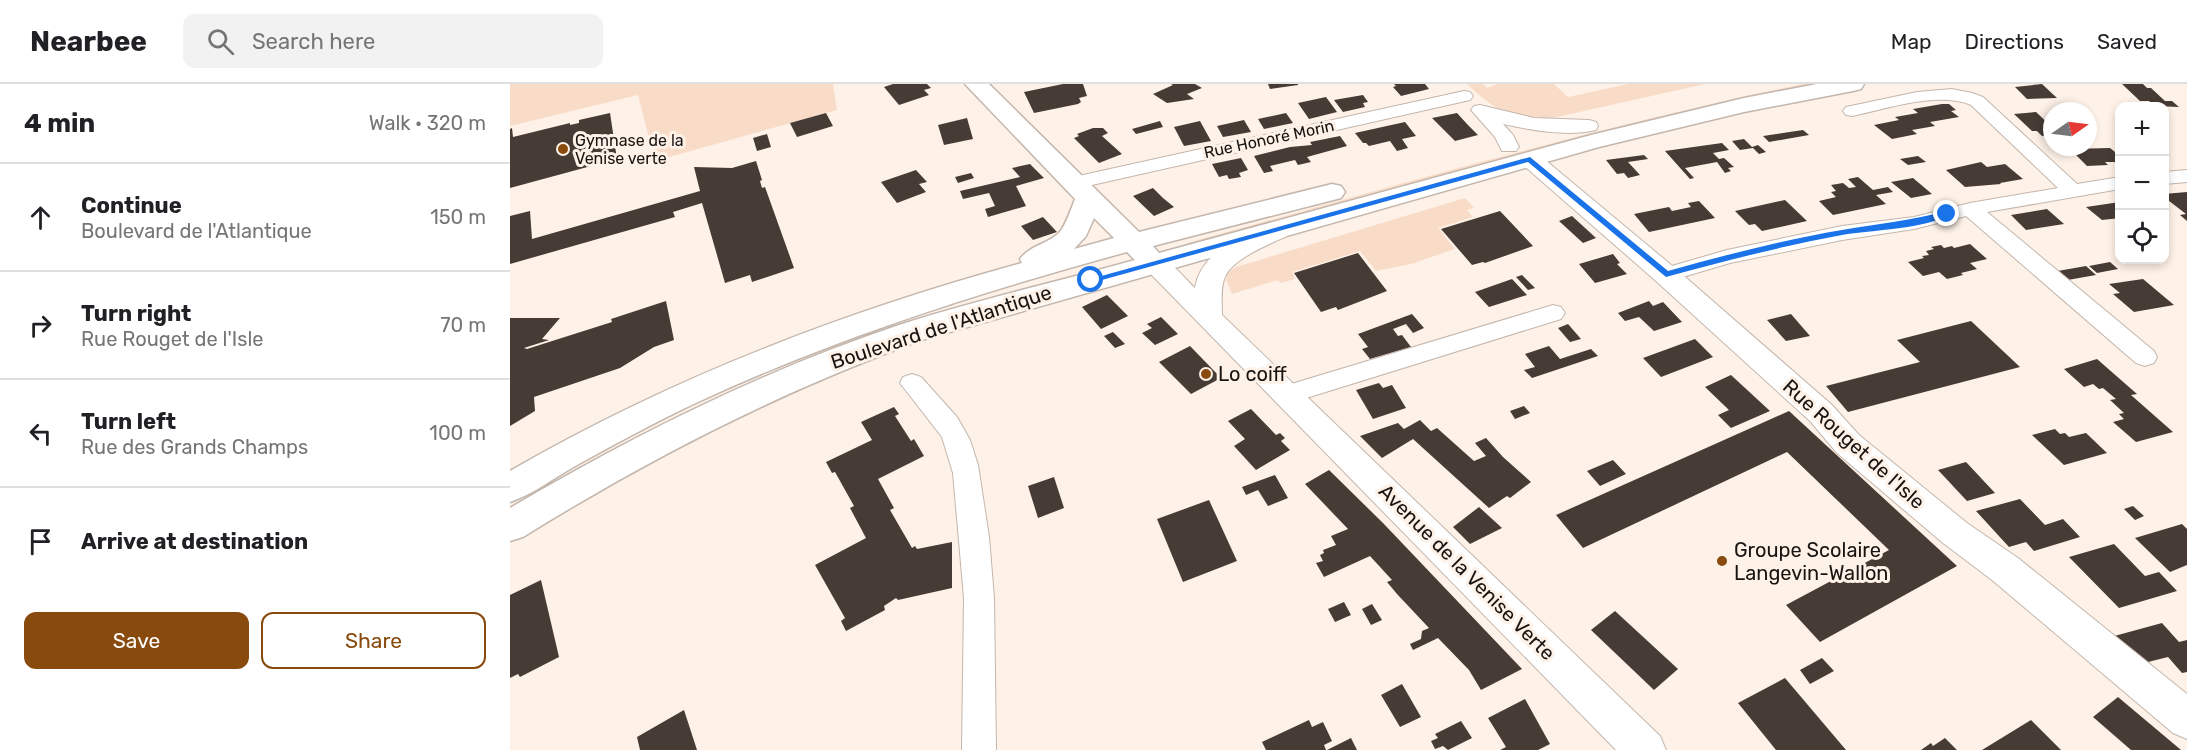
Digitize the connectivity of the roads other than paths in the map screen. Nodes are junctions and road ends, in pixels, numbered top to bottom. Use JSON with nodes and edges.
{"nodes":[{"id":1,"x":976,"y":84,"type":"edge"},
{"id":2,"x":1773,"y":84,"type":"edge"},
{"id":3,"x":1853,"y":84,"type":"edge"},
{"id":4,"x":1458,"y":90,"type":"edge"},
{"id":5,"x":1480,"y":110,"type":"junction"},
{"id":6,"x":1852,"y":111,"type":"dead end"},
{"id":7,"x":1589,"y":126,"type":"junction"},
{"id":8,"x":1520,"y":153,"type":"junction"},
{"id":9,"x":2187,"y":176,"type":"edge"},
{"id":10,"x":2169,"y":178,"type":"edge"},
{"id":11,"x":2115,"y":184,"type":"edge"},
{"id":12,"x":1081,"y":190,"type":"junction"},
{"id":13,"x":2073,"y":191,"type":"junction"},
{"id":14,"x":1970,"y":208,"type":"junction"},
{"id":15,"x":1278,"y":230,"type":"junction"},
{"id":16,"x":1144,"y":253,"type":"junction"},
{"id":17,"x":1666,"y":275,"type":"junction"},
{"id":18,"x":1008,"y":277,"type":"junction"},
{"id":19,"x":1553,"y":313,"type":"dead end"},
{"id":20,"x":1208,"y":318,"type":"junction"},
{"id":21,"x":2145,"y":357,"type":"dead end"},
{"id":22,"x":912,"y":383,"type":"dead end"},
{"id":23,"x":1287,"y":395,"type":"junction"},
{"id":24,"x":510,"y":488,"type":"edge"},
{"id":25,"x":510,"y":526,"type":"edge"},
{"id":26,"x":2187,"y":719,"type":"edge"},
{"id":27,"x":979,"y":750,"type":"edge"},
{"id":28,"x":1645,"y":750,"type":"edge"}],
"edges":[{"from":1,"to":12,"type":"main road","name":"Avenue de la Venise Verte"},
{"from":2,"to":7,"type":"main road","name":"Boulevard de l'Atlantique"},
{"from":3,"to":8,"type":"main road","name":"Boulevard de l'Atlantique"},
{"from":4,"to":5,"type":"street"},
{"from":4,"to":12,"type":"street","name":"Rue Honoré Morin"},
{"from":5,"to":7,"type":"street"},
{"from":5,"to":8,"type":"street"},
{"from":6,"to":13,"type":"street"},
{"from":7,"to":8,"type":"main road","name":"Boulevard de l'Atlantique"},
{"from":8,"to":15,"type":"main road","name":"Boulevard de l'Atlantique"},
{"from":8,"to":16,"type":"main road","name":"Boulevard de l'Atlantique"},
{"from":8,"to":17,"type":"street","name":"Rue Rouget de l'Isle"},
{"from":9,"to":10,"type":"street"},
{"from":11,"to":13,"type":"street"},
{"from":12,"to":16,"type":"main road","name":"Avenue de la Venise Verte"},
{"from":12,"to":18,"type":"main road"},
{"from":13,"to":14,"type":"street"},
{"from":14,"to":17,"type":"street"},
{"from":14,"to":21,"type":"street"},
{"from":15,"to":16,"type":"main road","name":"Boulevard de l'Atlantique"},
{"from":15,"to":20,"type":"street"},
{"from":16,"to":18,"type":"main road","name":"Boulevard de l'Atlantique"},
{"from":16,"to":20,"type":"street","name":"Avenue de la Venise Verte"},
{"from":16,"to":25,"type":"main road","name":"Boulevard de l'Atlantique"},
{"from":17,"to":26,"type":"street","name":"Rue Rouget de l'Isle"},
{"from":18,"to":24,"type":"main road","name":"Boulevard de l'Atlantique"},
{"from":19,"to":23,"type":"street"},
{"from":20,"to":23,"type":"street","name":"Avenue de la Venise Verte"},
{"from":22,"to":27,"type":"street"},
{"from":23,"to":28,"type":"street","name":"Avenue de la Venise Verte"}]}
